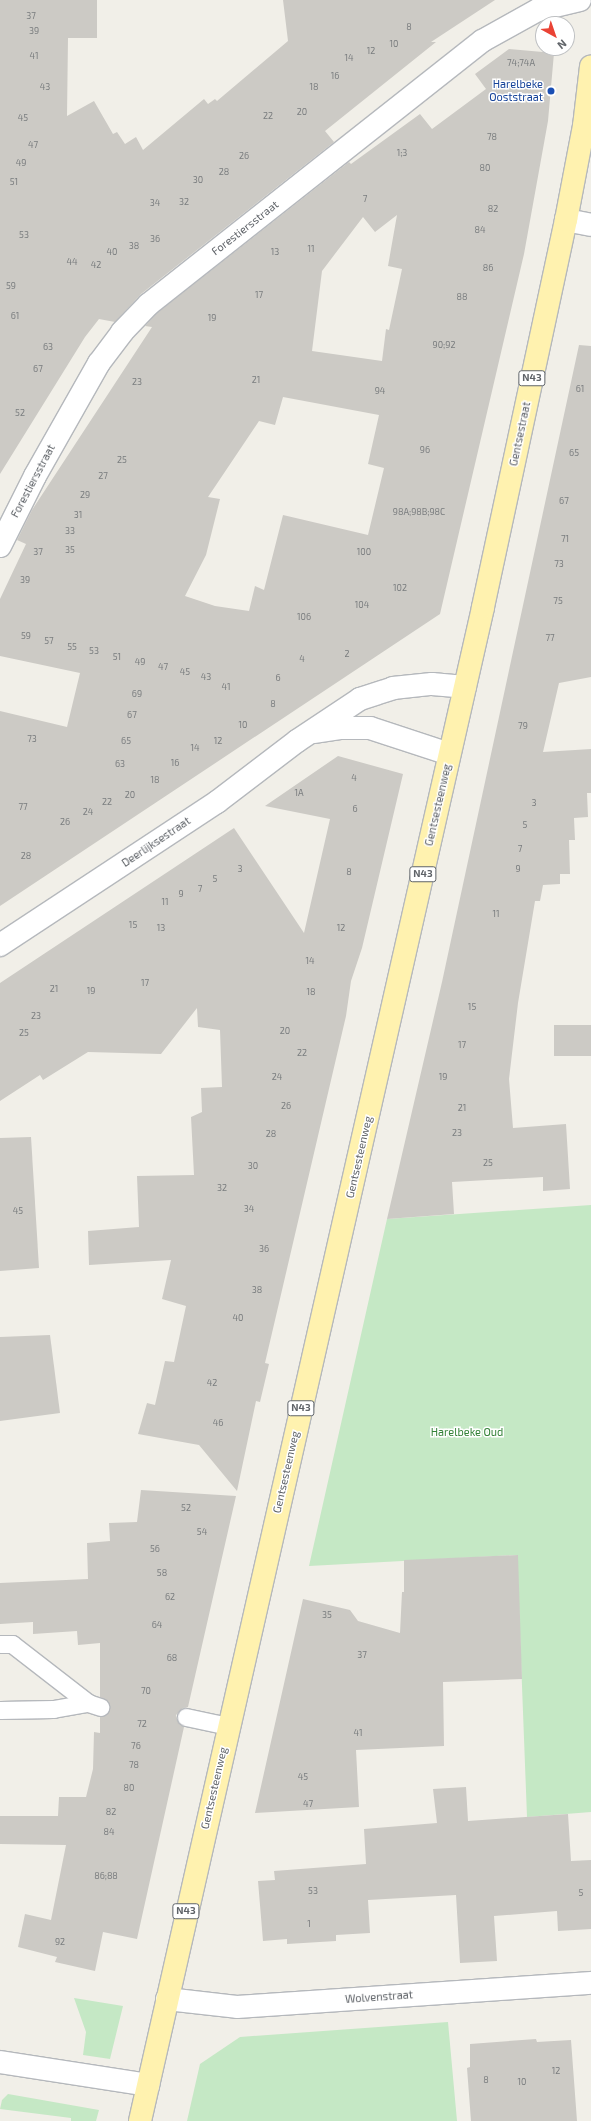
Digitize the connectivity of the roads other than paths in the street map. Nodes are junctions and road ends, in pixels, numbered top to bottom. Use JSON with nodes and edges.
{"nodes":[{"id":1,"x":580,"y":0,"type":"edge"},
{"id":2,"x":591,"y":66,"type":"edge"},
{"id":3,"x":587,"y":125,"type":"edge"},
{"id":4,"x":566,"y":220,"type":"junction"},
{"id":5,"x":591,"y":225,"type":"edge"},
{"id":6,"x":0,"y":546,"type":"edge"},
{"id":7,"x":465,"y":687,"type":"junction"},
{"id":8,"x":308,"y":734,"type":"junction"},
{"id":9,"x":450,"y":754,"type":"junction"},
{"id":10,"x":0,"y":946,"type":"edge"},
{"id":11,"x":0,"y":1644,"type":"edge"},
{"id":12,"x":0,"y":1710,"type":"edge"},
{"id":13,"x":186,"y":1716,"type":"dead end"},
{"id":14,"x":228,"y":1726,"type":"junction"},
{"id":15,"x":591,"y":1982,"type":"edge"},
{"id":16,"x":167,"y":1999,"type":"junction"},
{"id":17,"x":0,"y":2062,"type":"edge"},
{"id":18,"x":148,"y":2084,"type":"junction"},
{"id":19,"x":140,"y":2121,"type":"edge"}],
"edges":[{"from":1,"to":6,"type":"street","name":"Forestiersstraat"},
{"from":2,"to":3,"type":"main road","name":"Gentsestraat","number":"N43"},
{"from":3,"to":4,"type":"main road","name":"Gentsestraat","number":"N43"},
{"from":4,"to":5,"type":"street"},
{"from":4,"to":7,"type":"main road","name":"Gentsestraat","number":"N43"},
{"from":7,"to":8,"type":"street","name":"Deerlijksestraat"},
{"from":7,"to":9,"type":"main road","name":"Gentsestraat","number":"N43"},
{"from":8,"to":9,"type":"street","name":"Deerlijksestraat"},
{"from":8,"to":10,"type":"street","name":"Deerlijksestraat"},
{"from":9,"to":14,"type":"main road","name":"Gentsesteenweg","number":"N43"},
{"from":11,"to":12,"type":"lane"},
{"from":13,"to":14,"type":"lane"},
{"from":14,"to":16,"type":"main road","name":"Gentsesteenweg","number":"N43"},
{"from":15,"to":16,"type":"street","name":"Wolvenstraat"},
{"from":16,"to":18,"type":"main road","name":"Gentsesteenweg","number":"N43"},
{"from":17,"to":18,"type":"street"},
{"from":18,"to":19,"type":"main road","name":"Gentsesteenweg","number":"N43"}]}
